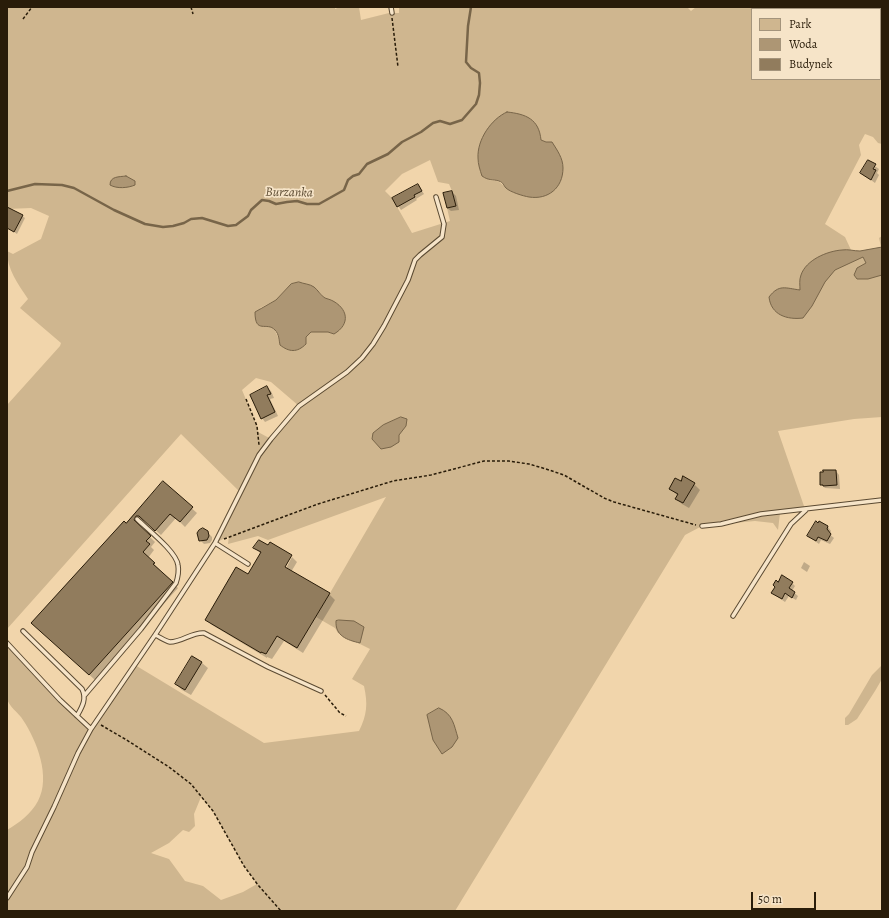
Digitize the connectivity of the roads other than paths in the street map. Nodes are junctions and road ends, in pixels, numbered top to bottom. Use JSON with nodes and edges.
{"nodes":[{"id":1,"x":391,"y":7,"type":"edge"},
{"id":2,"x":392,"y":12,"type":"road end"},
{"id":3,"x":436,"y":197,"type":"dead end"},
{"id":4,"x":882,"y":500,"type":"edge"},
{"id":5,"x":811,"y":508,"type":"junction"},
{"id":6,"x":137,"y":519,"type":"dead end"},
{"id":7,"x":702,"y":526,"type":"road end"},
{"id":8,"x":215,"y":544,"type":"junction"},
{"id":9,"x":248,"y":564,"type":"dead end"},
{"id":10,"x":733,"y":616,"type":"dead end"},
{"id":11,"x":23,"y":631,"type":"dead end"},
{"id":12,"x":155,"y":635,"type":"junction"},
{"id":13,"x":7,"y":643,"type":"edge"},
{"id":14,"x":320,"y":691,"type":"road end"},
{"id":15,"x":84,"y":696,"type":"junction"},
{"id":16,"x":77,"y":716,"type":"junction"},
{"id":17,"x":91,"y":729,"type":"junction"},
{"id":18,"x":7,"y":898,"type":"edge"}],
"edges":[{"from":1,"to":2,"type":"lane"},
{"from":3,"to":8,"type":"lane"},
{"from":4,"to":5,"type":"lane"},
{"from":5,"to":7,"type":"lane"},
{"from":5,"to":10,"type":"lane"},
{"from":6,"to":15,"type":"lane"},
{"from":8,"to":9,"type":"lane"},
{"from":8,"to":12,"type":"lane"},
{"from":11,"to":15,"type":"lane"},
{"from":12,"to":14,"type":"lane"},
{"from":12,"to":17,"type":"lane"},
{"from":13,"to":16,"type":"lane"},
{"from":15,"to":16,"type":"lane"},
{"from":16,"to":17,"type":"lane"},
{"from":17,"to":18,"type":"lane"}]}
